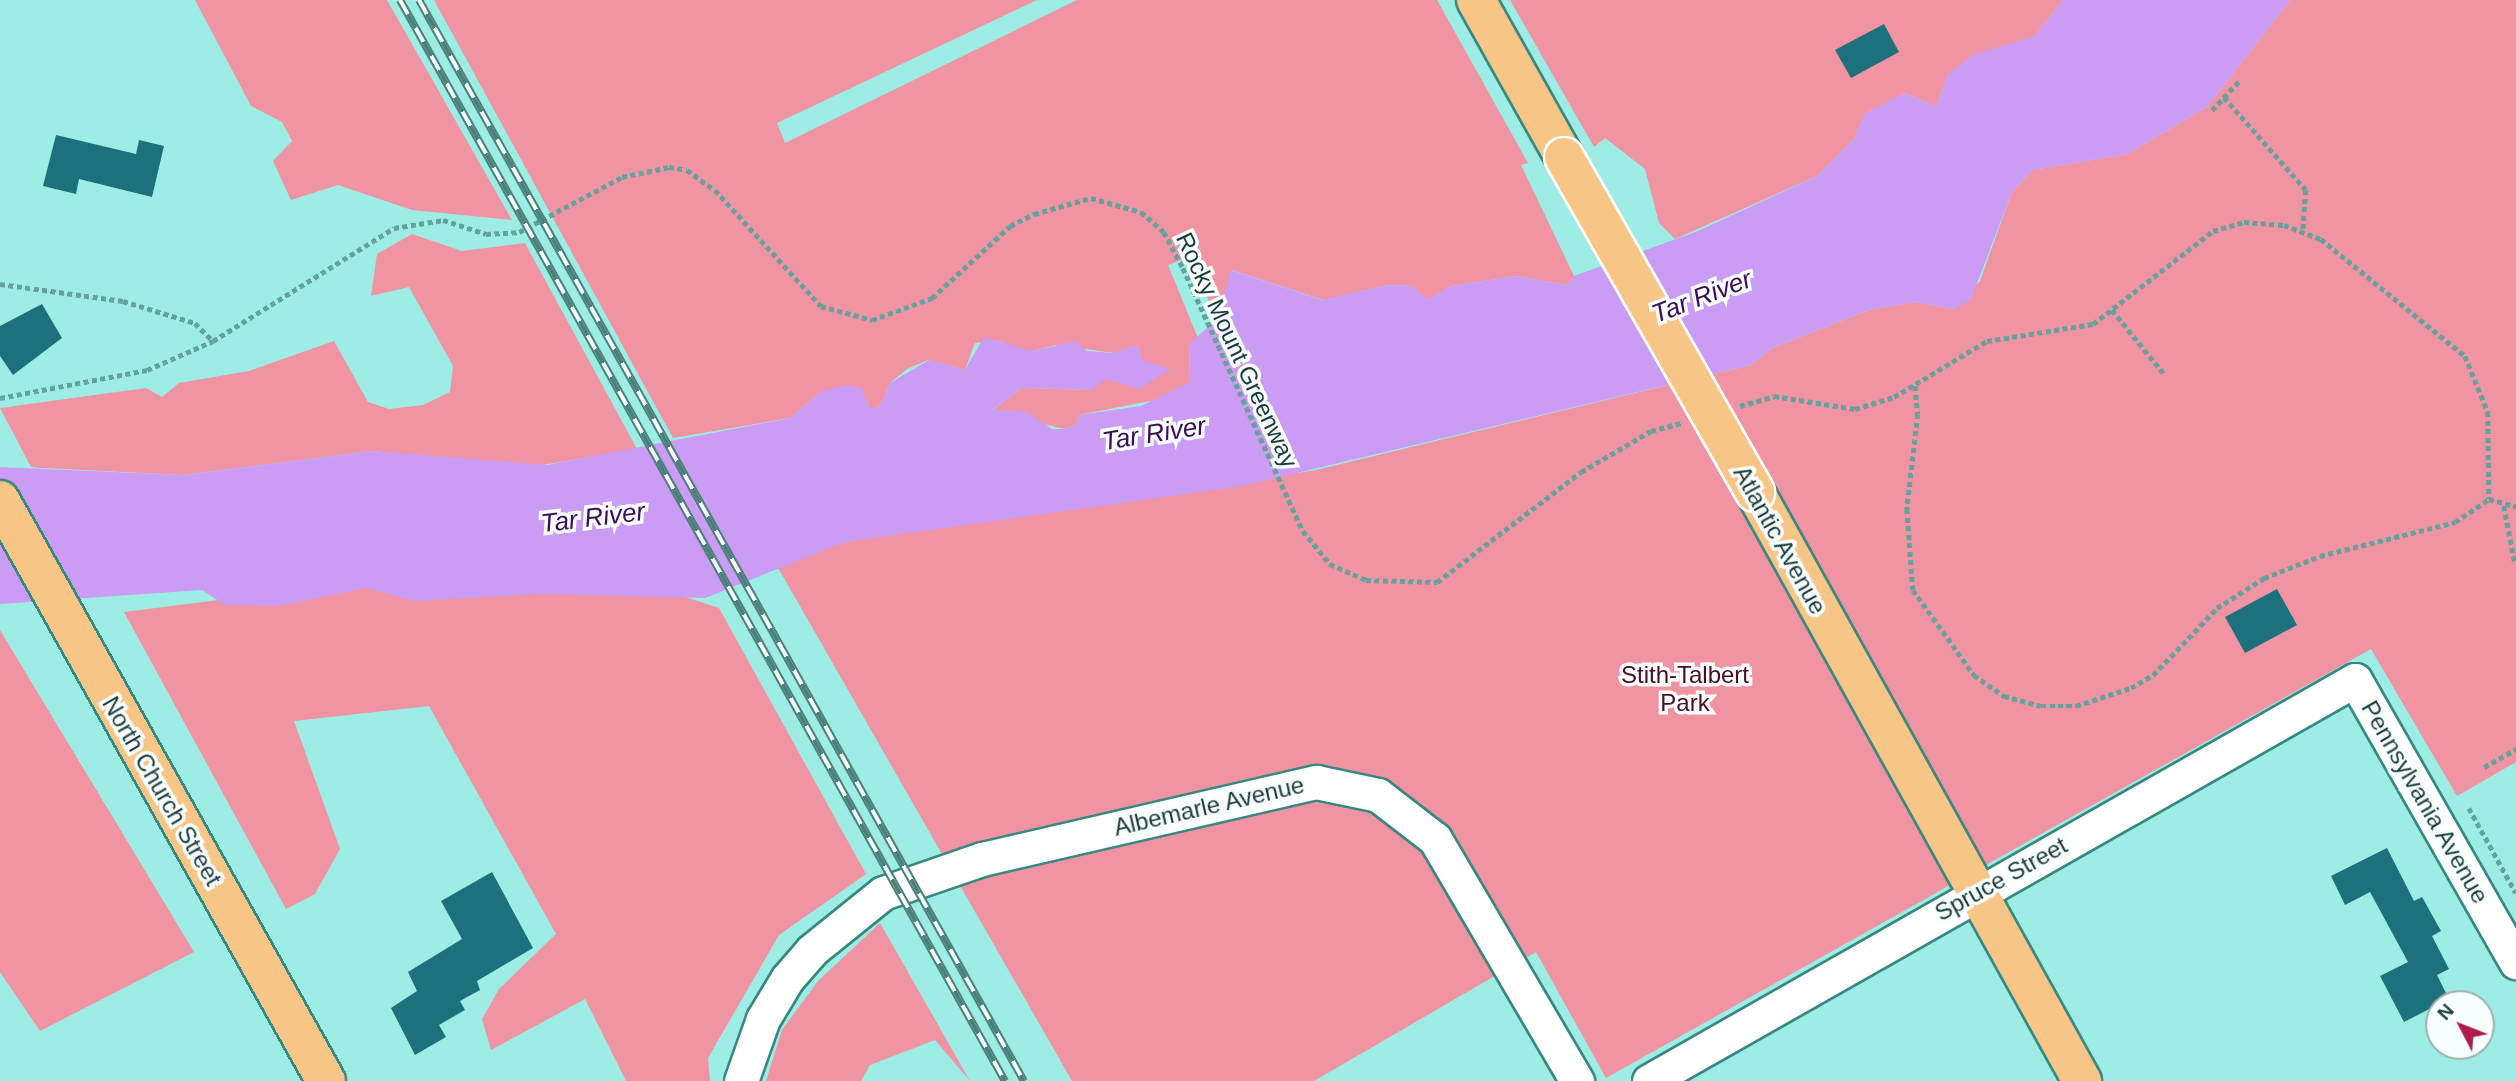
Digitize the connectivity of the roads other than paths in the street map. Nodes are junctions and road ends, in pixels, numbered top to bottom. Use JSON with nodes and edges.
{"nodes":[{"id":1,"x":1476,"y":0,"type":"edge"},
{"id":2,"x":0,"y":500,"type":"edge"},
{"id":3,"x":2356,"y":680,"type":"joint"},
{"id":4,"x":1976,"y":893,"type":"junction"},
{"id":5,"x":2516,"y":962,"type":"edge"},
{"id":6,"x":327,"y":1081,"type":"edge"},
{"id":7,"x":741,"y":1081,"type":"edge"},
{"id":8,"x":1577,"y":1081,"type":"edge"},
{"id":9,"x":1649,"y":1081,"type":"edge"},
{"id":10,"x":2082,"y":1081,"type":"edge"}],
"edges":[{"from":1,"to":4,"type":"main road","name":"Atlantic Avenue","bridge":true},
{"from":2,"to":6,"type":"main road","name":"North Church Street"},
{"from":3,"to":4,"type":"street","name":"Spruce Street"},
{"from":3,"to":5,"type":"street","name":"Pennsylvania Avenue"},
{"from":4,"to":9,"type":"street","name":"Spruce Street"},
{"from":4,"to":10,"type":"main road","name":"Atlantic Avenue"},
{"from":7,"to":8,"type":"street","name":"Albemarle Avenue"}]}
